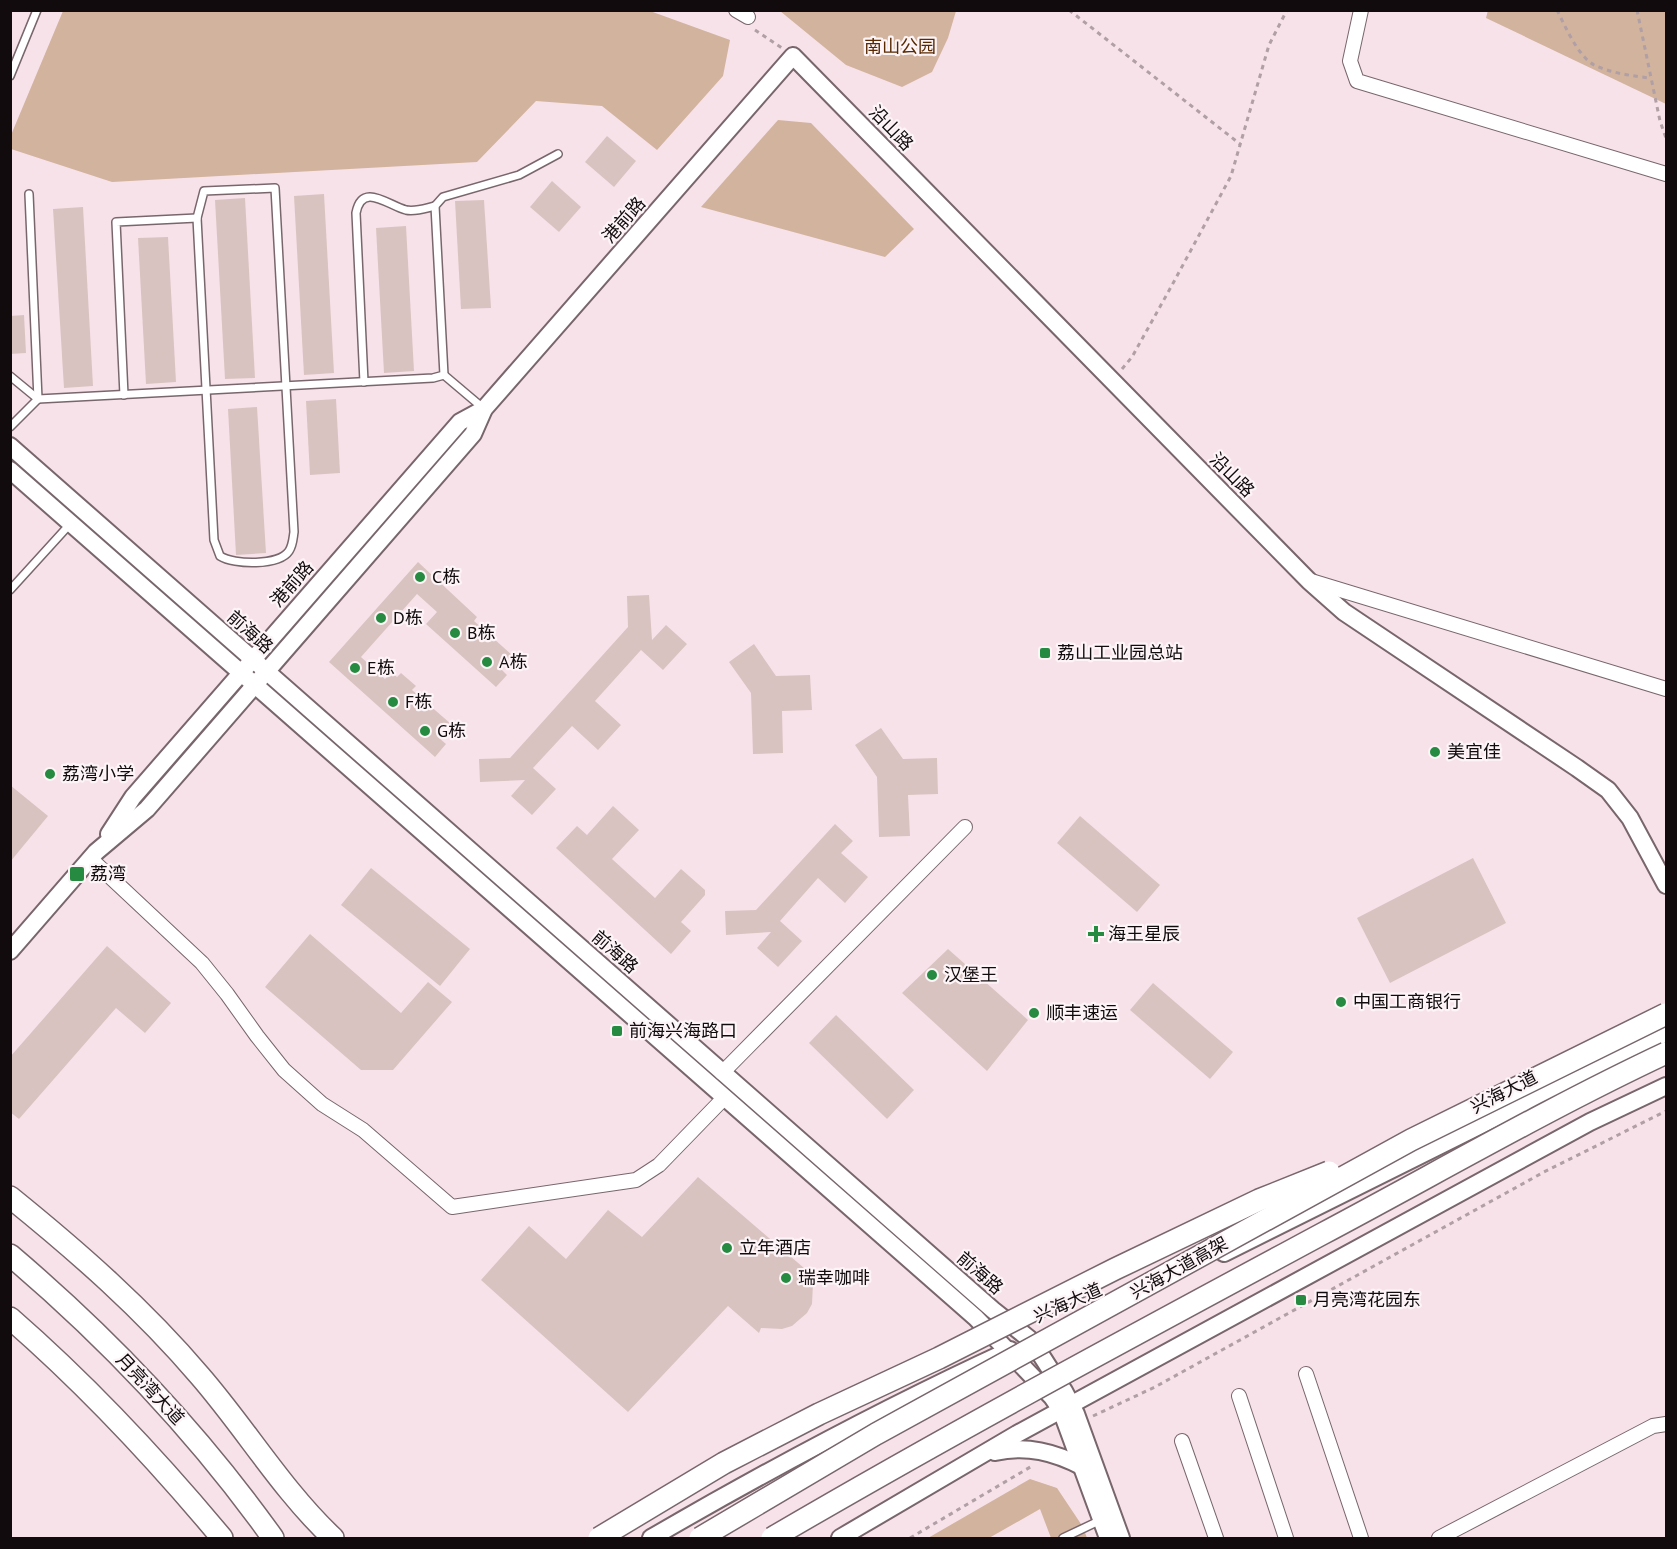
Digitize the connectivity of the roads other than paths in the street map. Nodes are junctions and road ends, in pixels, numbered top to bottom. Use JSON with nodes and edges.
{"nodes":[{"id":1,"x":37,"y":10,"type":"edge"},
{"id":2,"x":1361,"y":10,"type":"edge"},
{"id":3,"x":793,"y":56,"type":"joint"},
{"id":4,"x":10,"y":76,"type":"edge"},
{"id":5,"x":558,"y":154,"type":"dead end"},
{"id":6,"x":1666,"y":174,"type":"edge"},
{"id":7,"x":28,"y":194,"type":"dead end"},
{"id":8,"x":435,"y":206,"type":"junction"},
{"id":9,"x":196,"y":218,"type":"junction"},
{"id":10,"x":444,"y":375,"type":"junction"},
{"id":11,"x":10,"y":376,"type":"edge"},
{"id":12,"x":364,"y":382,"type":"junction"},
{"id":13,"x":286,"y":386,"type":"junction"},
{"id":14,"x":206,"y":390,"type":"junction"},
{"id":15,"x":124,"y":395,"type":"junction"},
{"id":16,"x":38,"y":399,"type":"junction"},
{"id":17,"x":484,"y":409,"type":"junction"},
{"id":18,"x":10,"y":427,"type":"edge"},
{"id":19,"x":10,"y":446,"type":"edge"},
{"id":20,"x":10,"y":470,"type":"edge"},
{"id":21,"x":71,"y":523,"type":"junction"},
{"id":22,"x":1310,"y":581,"type":"junction"},
{"id":23,"x":10,"y":590,"type":"edge"},
{"id":24,"x":247,"y":667,"type":"junction"},
{"id":25,"x":260,"y":678,"type":"junction"},
{"id":26,"x":1666,"y":689,"type":"edge"},
{"id":27,"x":965,"y":827,"type":"dead end"},
{"id":28,"x":94,"y":856,"type":"junction"},
{"id":29,"x":1665,"y":879,"type":"edge"},
{"id":30,"x":10,"y":951,"type":"edge"},
{"id":31,"x":1666,"y":1014,"type":"edge"},
{"id":32,"x":1666,"y":1033,"type":"edge"},
{"id":33,"x":1666,"y":1053,"type":"edge"},
{"id":34,"x":722,"y":1072,"type":"junction"},
{"id":35,"x":1666,"y":1086,"type":"edge"},
{"id":36,"x":725,"y":1097,"type":"junction"},
{"id":37,"x":1411,"y":1140,"type":"junction"},
{"id":38,"x":10,"y":1197,"type":"edge"},
{"id":39,"x":10,"y":1255,"type":"edge"},
{"id":40,"x":10,"y":1318,"type":"edge"},
{"id":41,"x":1032,"y":1341,"type":"junction"},
{"id":42,"x":1009,"y":1351,"type":"junction"},
{"id":43,"x":1306,"y":1374,"type":"dead end"},
{"id":44,"x":1239,"y":1396,"type":"dead end"},
{"id":45,"x":1066,"y":1407,"type":"junction"},
{"id":46,"x":1666,"y":1424,"type":"edge"},
{"id":47,"x":1182,"y":1441,"type":"dead end"},
{"id":48,"x":982,"y":1455,"type":"junction"},
{"id":49,"x":1083,"y":1467,"type":"junction"},
{"id":50,"x":1101,"y":1520,"type":"junction"},
{"id":51,"x":222,"y":1539,"type":"edge"},
{"id":52,"x":273,"y":1539,"type":"edge"},
{"id":53,"x":333,"y":1539,"type":"edge"},
{"id":54,"x":599,"y":1539,"type":"edge"},
{"id":55,"x":651,"y":1539,"type":"edge"},
{"id":56,"x":700,"y":1539,"type":"edge"},
{"id":57,"x":772,"y":1539,"type":"edge"},
{"id":58,"x":840,"y":1539,"type":"edge"},
{"id":59,"x":1063,"y":1539,"type":"edge"},
{"id":60,"x":1108,"y":1539,"type":"edge"},
{"id":61,"x":1121,"y":1539,"type":"edge"},
{"id":62,"x":1216,"y":1539,"type":"edge"},
{"id":63,"x":1286,"y":1539,"type":"edge"},
{"id":64,"x":1361,"y":1539,"type":"edge"},
{"id":65,"x":1439,"y":1539,"type":"edge"}],
"edges":[{"from":1,"to":4,"type":"lane"},
{"from":2,"to":6,"type":"street"},
{"from":3,"to":17,"type":"street","name":"港前路"},
{"from":3,"to":22,"type":"street","name":"沿山路"},
{"from":5,"to":8,"type":"lane"},
{"from":7,"to":16,"type":"lane"},
{"from":8,"to":10,"type":"lane"},
{"from":8,"to":12,"type":"lane"},
{"from":9,"to":13,"type":"lane"},
{"from":9,"to":14,"type":"lane"},
{"from":9,"to":15,"type":"lane"},
{"from":10,"to":12,"type":"lane"},
{"from":10,"to":17,"type":"lane"},
{"from":11,"to":16,"type":"lane"},
{"from":12,"to":13,"type":"lane"},
{"from":13,"to":14,"type":"lane"},
{"from":13,"to":14,"type":"lane"},
{"from":14,"to":15,"type":"lane"},
{"from":15,"to":16,"type":"lane"},
{"from":16,"to":18,"type":"lane"},
{"from":17,"to":24,"type":"street","name":"港前路"},
{"from":17,"to":25,"type":"street","name":"港前路"},
{"from":19,"to":24,"type":"street","name":"前海路"},
{"from":20,"to":21,"type":"street","name":"前海路"},
{"from":21,"to":23,"type":"lane"},
{"from":21,"to":24,"type":"street","name":"前海路"},
{"from":22,"to":26,"type":"street"},
{"from":22,"to":29,"type":"street","name":"沿山路"},
{"from":24,"to":25,"type":"street","name":"前海路"},
{"from":24,"to":28,"type":"street","name":"港前路"},
{"from":25,"to":28,"type":"street","name":"港前路"},
{"from":25,"to":34,"type":"street","name":"前海路"},
{"from":25,"to":36,"type":"street","name":"前海路"},
{"from":27,"to":34,"type":"street"},
{"from":28,"to":30,"type":"street","name":"港前路"},
{"from":28,"to":36,"type":"street"},
{"from":31,"to":37,"type":"main road","name":"兴海大道高架","bridge":true},
{"from":32,"to":41,"type":"street","name":"兴海大道"},
{"from":33,"to":57,"type":"main road","bridge":true},
{"from":34,"to":41,"type":"street","name":"前海路"},
{"from":35,"to":45,"type":"street"},
{"from":36,"to":42,"type":"street","name":"前海路"},
{"from":37,"to":54,"type":"main road","bridge":true},
{"from":37,"to":56,"type":"main road","name":"兴海大道高架","bridge":true},
{"from":38,"to":53,"type":"main road"},
{"from":39,"to":52,"type":"main road","name":"月亮湾大道"},
{"from":40,"to":51,"type":"main road"},
{"from":41,"to":42,"type":"street","name":"兴海大道"},
{"from":41,"to":45,"type":"street","name":"前海路"},
{"from":42,"to":45,"type":"street","name":"前海路"},
{"from":42,"to":55,"type":"street","name":"兴海大道"},
{"from":43,"to":64,"type":"street"},
{"from":44,"to":63,"type":"street"},
{"from":45,"to":48,"type":"street"},
{"from":45,"to":49,"type":"street","name":"前海路"},
{"from":45,"to":61,"type":"street","name":"前海路"},
{"from":46,"to":65,"type":"street"},
{"from":47,"to":62,"type":"street"},
{"from":48,"to":49,"type":"street"},
{"from":48,"to":58,"type":"street"},
{"from":49,"to":50,"type":"street","name":"前海路"},
{"from":50,"to":59,"type":"lane"},
{"from":50,"to":60,"type":"street","name":"前海路"}]}
